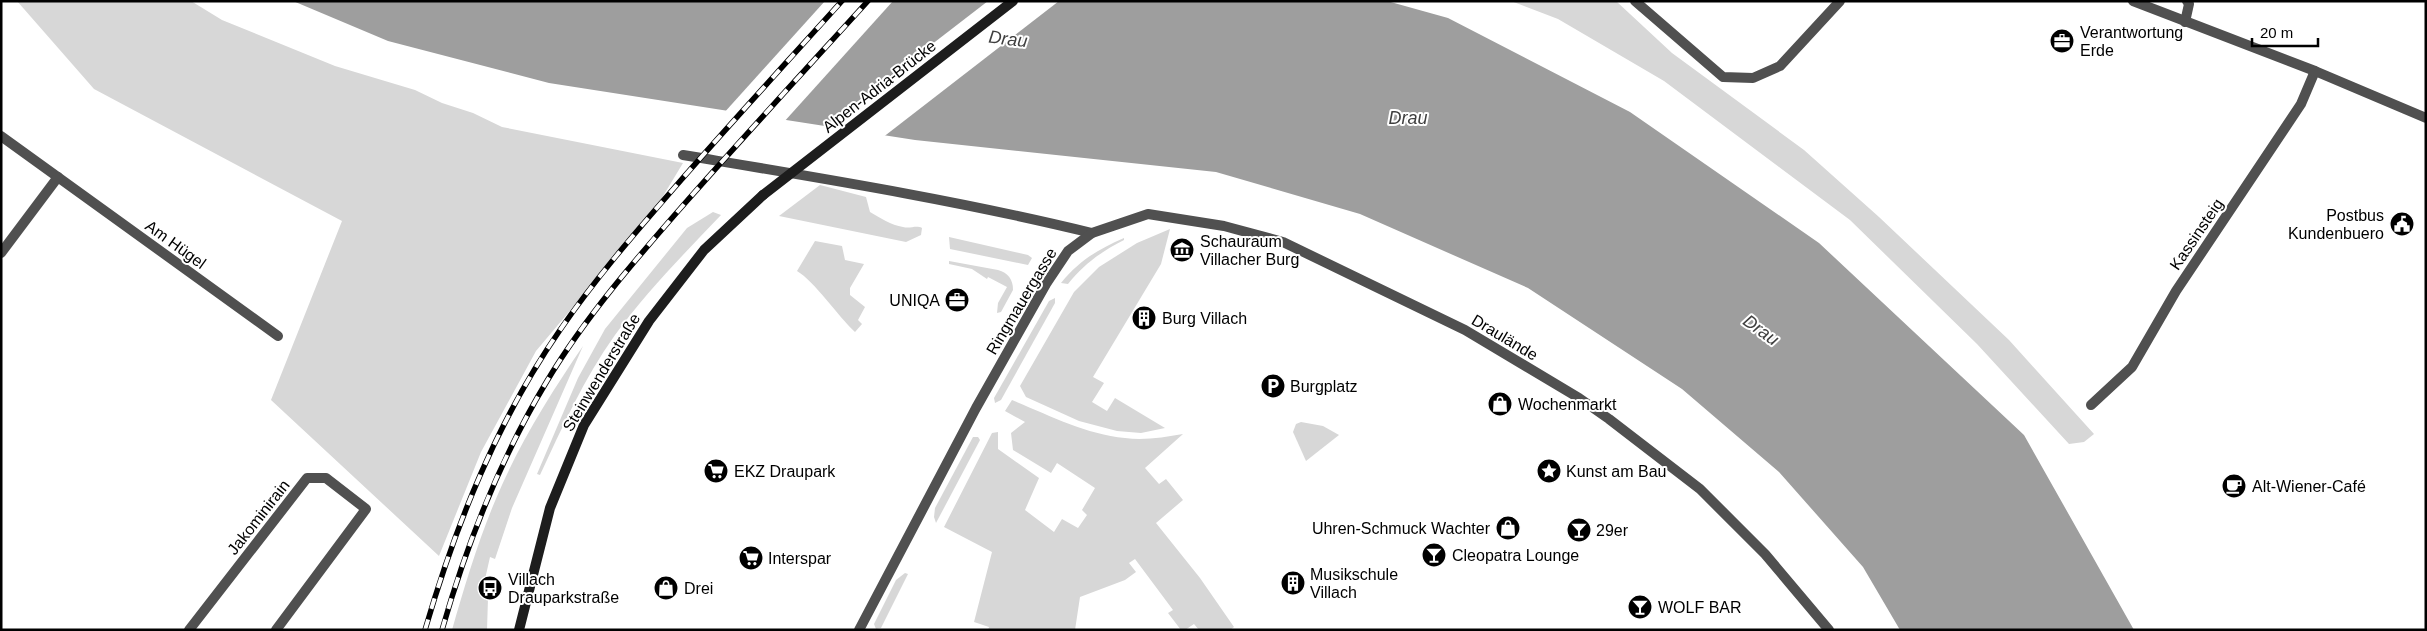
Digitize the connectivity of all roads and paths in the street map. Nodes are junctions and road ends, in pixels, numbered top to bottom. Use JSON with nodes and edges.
{"nodes":[{"id":1,"x":1013,"y":1,"type":"edge"},
{"id":2,"x":1635,"y":1,"type":"edge"},
{"id":3,"x":1840,"y":1,"type":"edge"},
{"id":4,"x":2133,"y":1,"type":"edge"},
{"id":5,"x":2187,"y":1,"type":"edge"},
{"id":6,"x":2185,"y":22,"type":"junction"},
{"id":7,"x":2315,"y":72,"type":"junction"},
{"id":8,"x":2426,"y":118,"type":"edge"},
{"id":9,"x":1,"y":136,"type":"edge"},
{"id":10,"x":683,"y":155,"type":"dead end"},
{"id":11,"x":58,"y":176,"type":"junction"},
{"id":12,"x":763,"y":195,"type":"joint"},
{"id":13,"x":1092,"y":233,"type":"junction"},
{"id":14,"x":1,"y":253,"type":"edge"},
{"id":15,"x":278,"y":336,"type":"dead end"},
{"id":16,"x":2091,"y":405,"type":"dead end"},
{"id":17,"x":189,"y":630,"type":"edge"},
{"id":18,"x":276,"y":630,"type":"edge"},
{"id":19,"x":519,"y":630,"type":"edge"},
{"id":20,"x":859,"y":630,"type":"edge"},
{"id":21,"x":1829,"y":630,"type":"edge"}],
"edges":[{"from":1,"to":12,"type":"main road","name":"Alpen-Adria-Brücke","bridge":true},
{"from":2,"to":3,"type":"street"},
{"from":4,"to":6,"type":"street"},
{"from":5,"to":6,"type":"street"},
{"from":6,"to":7,"type":"street"},
{"from":7,"to":8,"type":"street"},
{"from":7,"to":16,"type":"street","name":"Kassinsteig"},
{"from":9,"to":11,"type":"street","name":"Am Hügel"},
{"from":10,"to":13,"type":"street","name":"Ringmauergasse"},
{"from":11,"to":14,"type":"street"},
{"from":11,"to":15,"type":"street","name":"Am Hügel"},
{"from":12,"to":19,"type":"main road","name":"Steinwenderstraße"},
{"from":13,"to":20,"type":"street","name":"Ringmauergasse"},
{"from":13,"to":21,"type":"street","name":"Draulände"},
{"from":17,"to":18,"type":"street","name":"Jakominirain"}]}
